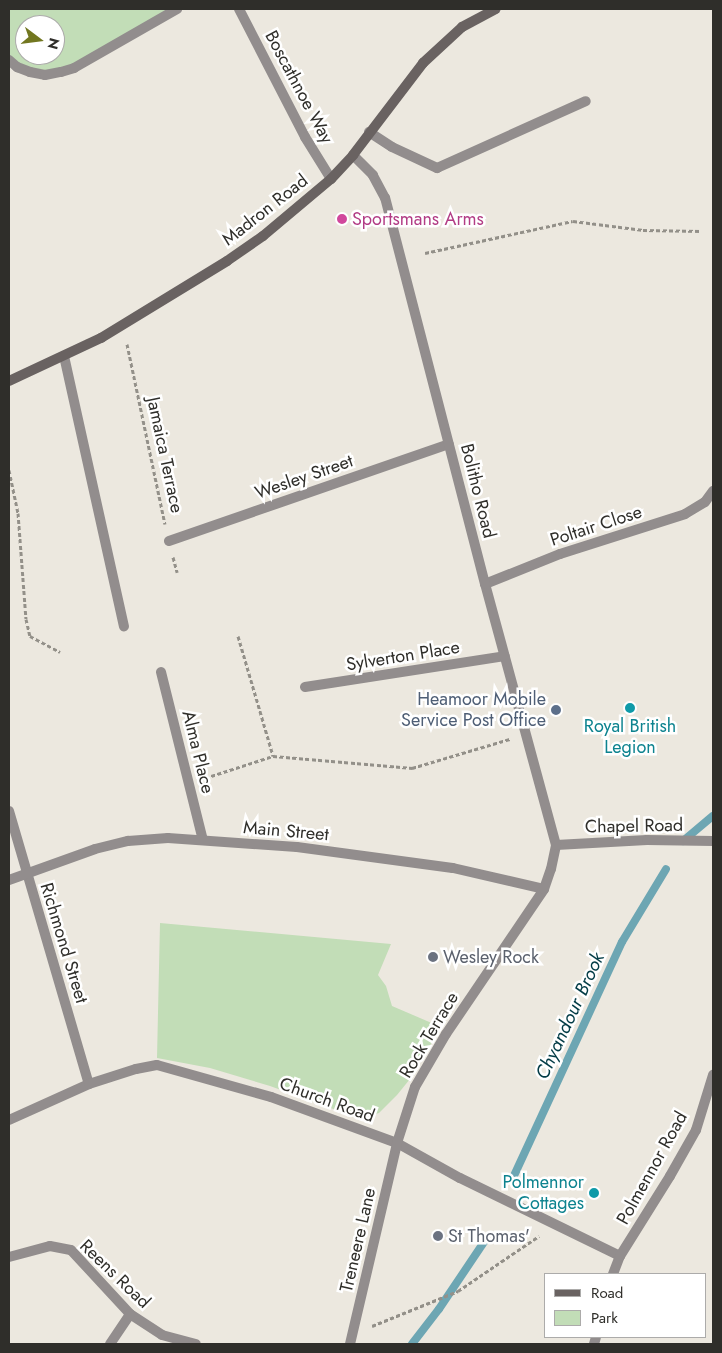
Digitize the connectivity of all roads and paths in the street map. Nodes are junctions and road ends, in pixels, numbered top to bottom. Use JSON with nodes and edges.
{"nodes":[{"id":1,"x":177,"y":9,"type":"edge"},
{"id":2,"x":240,"y":9,"type":"edge"},
{"id":3,"x":496,"y":9,"type":"edge"},
{"id":4,"x":9,"y":60,"type":"edge"},
{"id":5,"x":586,"y":100,"type":"dead end"},
{"id":6,"x":369,"y":132,"type":"junction"},
{"id":7,"x":353,"y":155,"type":"junction"},
{"id":8,"x":331,"y":179,"type":"junction"},
{"id":9,"x":701,"y":231,"type":"dead end"},
{"id":10,"x":425,"y":252,"type":"dead end"},
{"id":11,"x":127,"y":344,"type":"dead end"},
{"id":12,"x":64,"y":356,"type":"junction"},
{"id":13,"x":9,"y":381,"type":"edge"},
{"id":14,"x":449,"y":444,"type":"junction"},
{"id":15,"x":9,"y":470,"type":"edge"},
{"id":16,"x":713,"y":492,"type":"edge"},
{"id":17,"x":169,"y":541,"type":"junction"},
{"id":18,"x":177,"y":572,"type":"dead end"},
{"id":19,"x":485,"y":584,"type":"junction"},
{"id":20,"x":124,"y":626,"type":"dead end"},
{"id":21,"x":238,"y":636,"type":"dead end"},
{"id":22,"x":60,"y":652,"type":"dead end"},
{"id":23,"x":506,"y":656,"type":"junction"},
{"id":24,"x":160,"y":672,"type":"dead end"},
{"id":25,"x":305,"y":687,"type":"dead end"},
{"id":26,"x":526,"y":734,"type":"junction"},
{"id":27,"x":273,"y":756,"type":"junction"},
{"id":28,"x":190,"y":782,"type":"junction"},
{"id":29,"x":9,"y":811,"type":"edge"},
{"id":30,"x":203,"y":840,"type":"junction"},
{"id":31,"x":713,"y":841,"type":"edge"},
{"id":32,"x":556,"y":845,"type":"junction"},
{"id":33,"x":27,"y":874,"type":"junction"},
{"id":34,"x":9,"y":880,"type":"edge"},
{"id":35,"x":544,"y":889,"type":"junction"},
{"id":36,"x":713,"y":1075,"type":"edge"},
{"id":37,"x":89,"y":1084,"type":"junction"},
{"id":38,"x":9,"y":1120,"type":"edge"},
{"id":39,"x":397,"y":1143,"type":"junction"},
{"id":40,"x":556,"y":1224,"type":"junction"},
{"id":41,"x":620,"y":1256,"type":"junction"},
{"id":42,"x":9,"y":1257,"type":"edge"},
{"id":43,"x":614,"y":1273,"type":"edge"},
{"id":44,"x":130,"y":1314,"type":"junction"},
{"id":45,"x":368,"y":1328,"type":"dead end"},
{"id":46,"x":110,"y":1344,"type":"edge"},
{"id":47,"x":196,"y":1344,"type":"edge"},
{"id":48,"x":350,"y":1344,"type":"edge"}],
"edges":[{"from":1,"to":4,"type":"street"},
{"from":2,"to":8,"type":"street","name":"Boscathnoe Way"},
{"from":3,"to":6,"type":"main road","name":"Madron Road"},
{"from":5,"to":6,"type":"street"},
{"from":6,"to":7,"type":"main road","name":"Madron Road"},
{"from":7,"to":8,"type":"main road","name":"Madron Road"},
{"from":7,"to":14,"type":"street","name":"Bolitho Road"},
{"from":8,"to":12,"type":"main road","name":"Madron Road"},
{"from":9,"to":10,"type":"path"},
{"from":11,"to":17,"type":"path","name":"Jamaica Terrace"},
{"from":12,"to":13,"type":"main road","name":"Madron Road"},
{"from":12,"to":20,"type":"street"},
{"from":14,"to":17,"type":"street","name":"Wesley Street"},
{"from":14,"to":19,"type":"street","name":"Bolitho Road"},
{"from":15,"to":22,"type":"path"},
{"from":16,"to":19,"type":"street","name":"Poltair Close"},
{"from":17,"to":18,"type":"path","name":"Jamaica Terrace"},
{"from":19,"to":23,"type":"street","name":"Bolitho Road"},
{"from":21,"to":27,"type":"path"},
{"from":23,"to":25,"type":"street","name":"Sylverton Place"},
{"from":23,"to":26,"type":"street","name":"Bolitho Road"},
{"from":24,"to":28,"type":"street","name":"Alma Place"},
{"from":26,"to":27,"type":"path"},
{"from":26,"to":32,"type":"street","name":"Bolitho Road"},
{"from":27,"to":28,"type":"path"},
{"from":28,"to":30,"type":"street","name":"Alma Place"},
{"from":29,"to":33,"type":"street","name":"Richmond Street"},
{"from":30,"to":33,"type":"street","name":"Main Street"},
{"from":30,"to":35,"type":"street","name":"Main Street"},
{"from":31,"to":32,"type":"street","name":"Chapel Road"},
{"from":32,"to":35,"type":"street","name":"Rock Terrace"},
{"from":33,"to":34,"type":"street","name":"Main Street"},
{"from":33,"to":37,"type":"street","name":"Richmond Street"},
{"from":35,"to":39,"type":"street","name":"Rock Terrace"},
{"from":36,"to":41,"type":"street","name":"Polmennor Road"},
{"from":37,"to":38,"type":"street","name":"Church Road"},
{"from":37,"to":39,"type":"street","name":"Church Road"},
{"from":39,"to":40,"type":"street","name":"Church Road"},
{"from":39,"to":48,"type":"street","name":"Treneere Lane"},
{"from":40,"to":41,"type":"street","name":"Church Road"},
{"from":40,"to":45,"type":"path"},
{"from":41,"to":43,"type":"street","name":"Polmennor Road"},
{"from":42,"to":44,"type":"street","name":"Reens Road"},
{"from":44,"to":46,"type":"street"},
{"from":44,"to":47,"type":"street","name":"Reens Road"}]}
